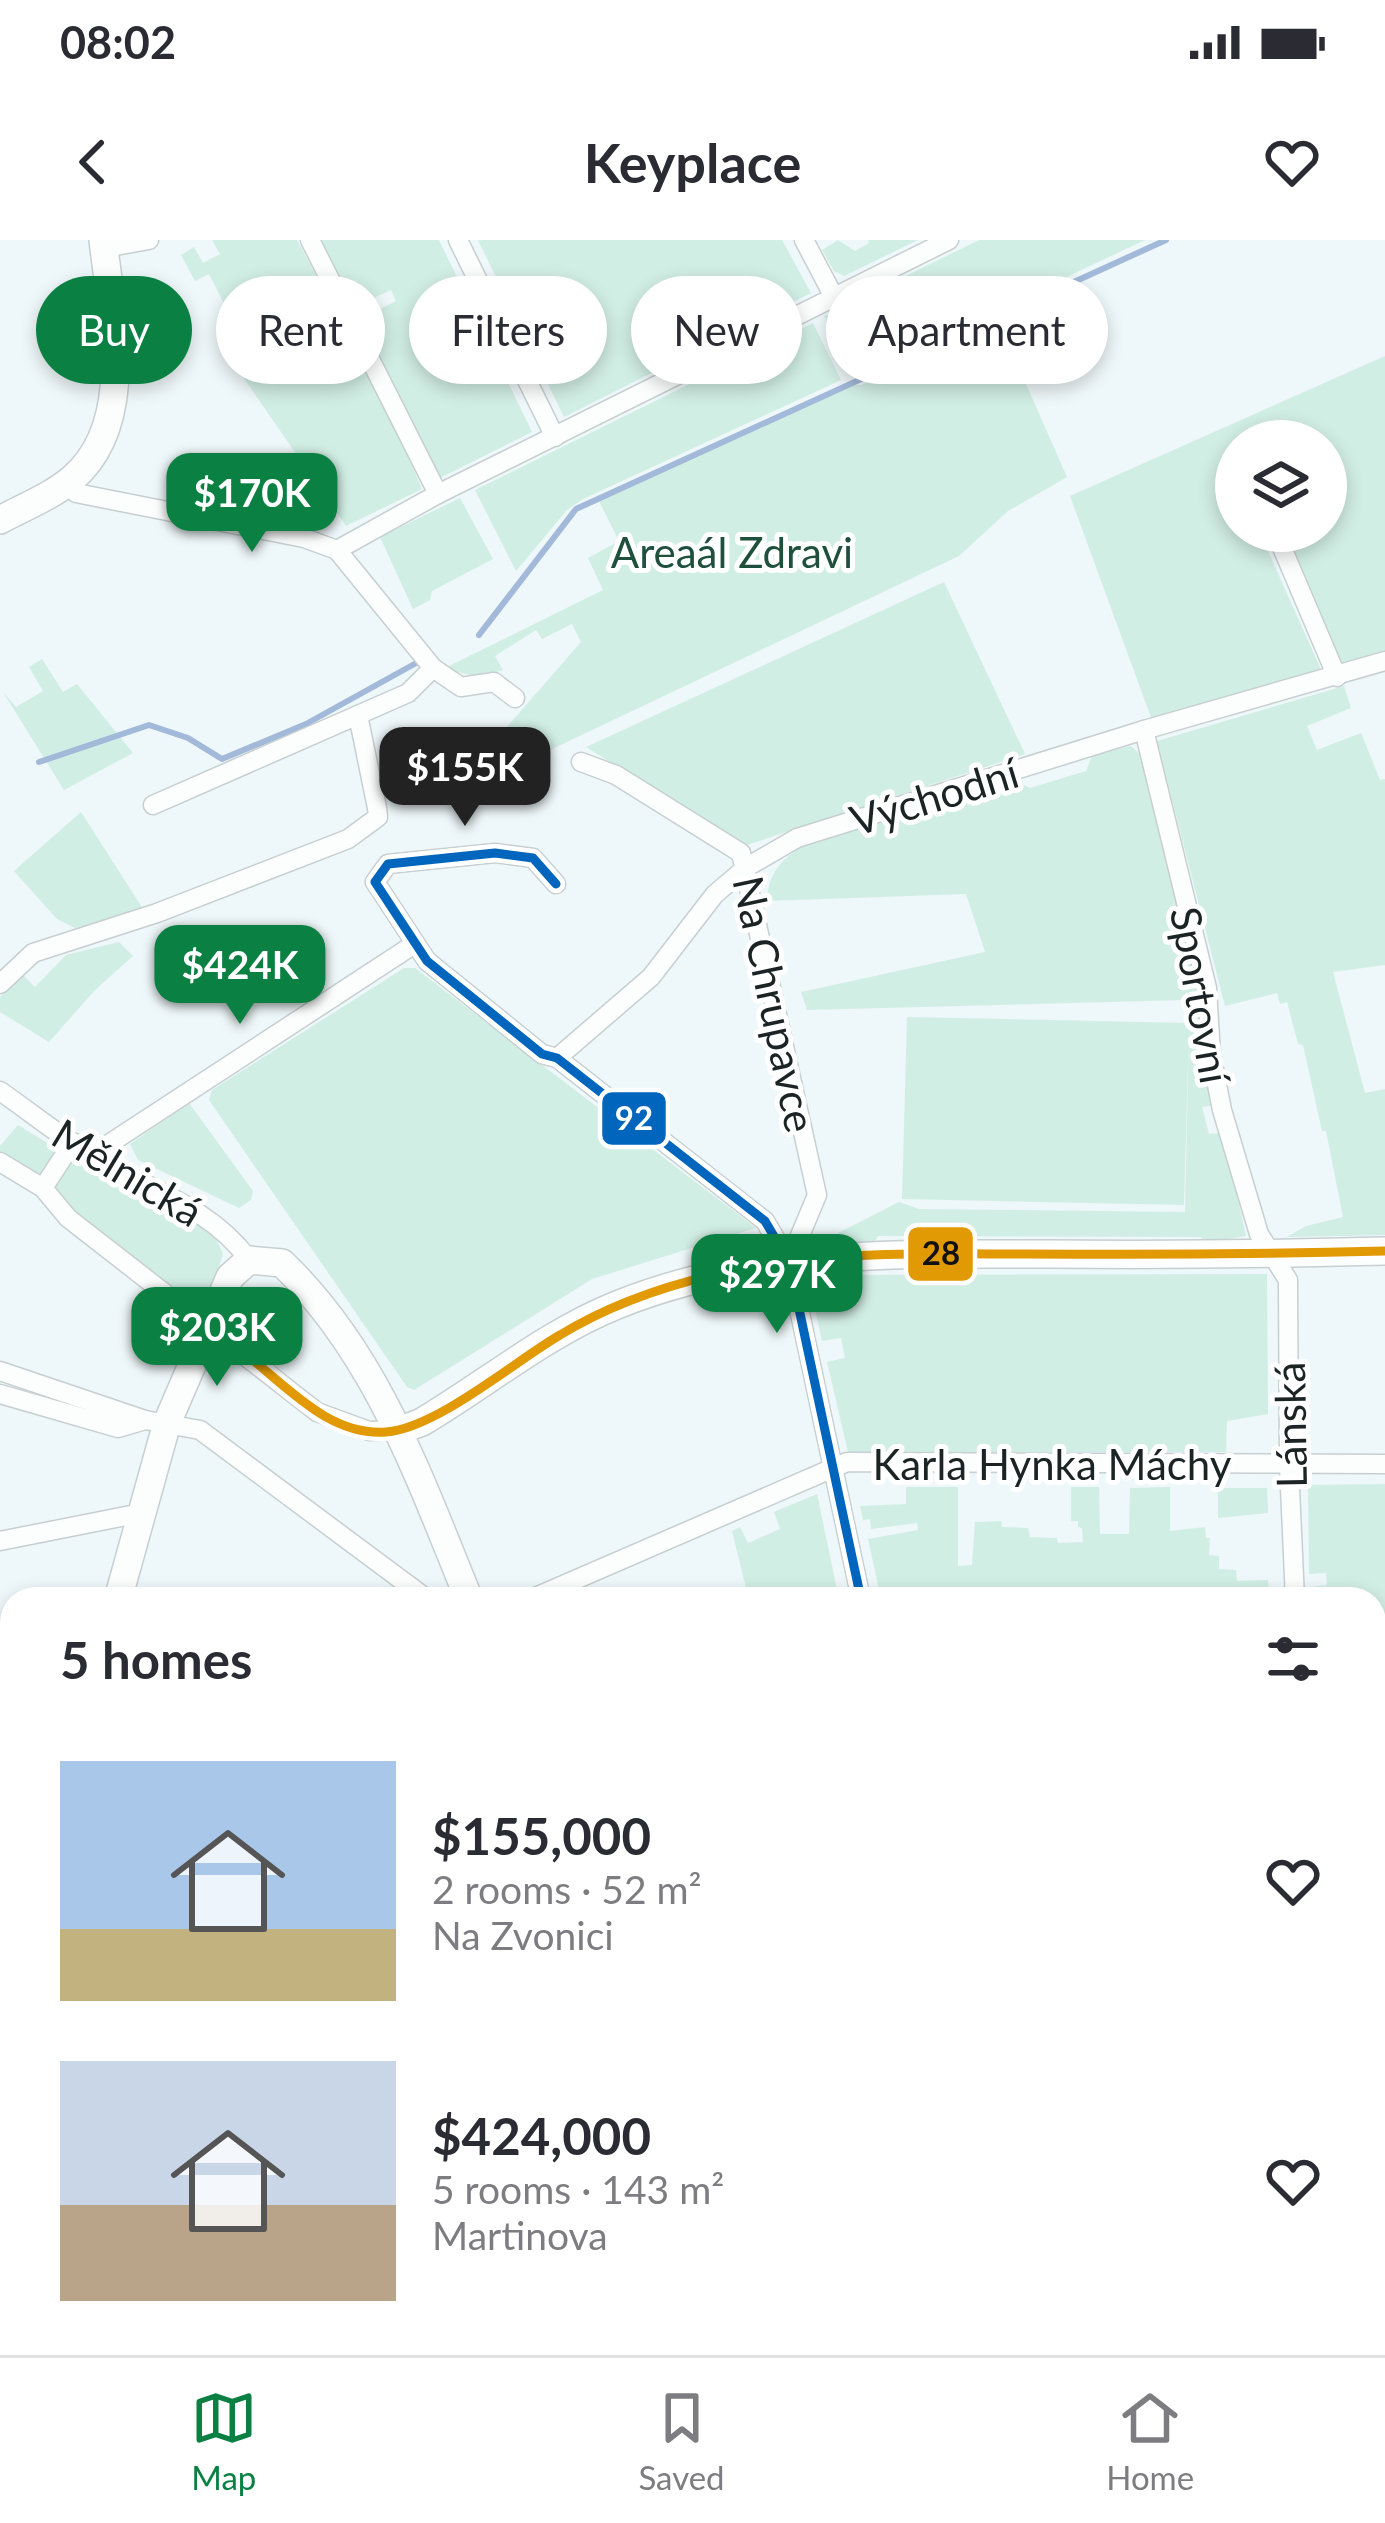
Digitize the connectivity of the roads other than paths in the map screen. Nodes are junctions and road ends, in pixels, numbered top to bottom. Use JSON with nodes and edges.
{"nodes":[{"id":1,"x":149,"y":240,"type":"edge"},
{"id":2,"x":310,"y":240,"type":"edge"},
{"id":3,"x":458,"y":240,"type":"edge"},
{"id":4,"x":804,"y":240,"type":"edge"},
{"id":5,"x":949,"y":240,"type":"edge"},
{"id":6,"x":103,"y":244,"type":"edge"},
{"id":7,"x":876,"y":276,"type":"edge"},
{"id":8,"x":826,"y":282,"type":"edge"},
{"id":9,"x":826,"y":301,"type":"edge"},
{"id":10,"x":555,"y":437,"type":"junction"},
{"id":11,"x":67,"y":483,"type":"junction"},
{"id":12,"x":438,"y":494,"type":"junction"},
{"id":13,"x":0,"y":520,"type":"edge"},
{"id":14,"x":337,"y":550,"type":"junction"},
{"id":15,"x":1284,"y":552,"type":"edge"},
{"id":16,"x":1385,"y":661,"type":"edge"},
{"id":17,"x":433,"y":668,"type":"junction"},
{"id":18,"x":1337,"y":677,"type":"junction"},
{"id":19,"x":515,"y":698,"type":"dead end"},
{"id":20,"x":358,"y":715,"type":"junction"},
{"id":21,"x":1144,"y":730,"type":"junction"},
{"id":22,"x":581,"y":762,"type":"dead end"},
{"id":23,"x":153,"y":805,"type":"dead end"},
{"id":24,"x":747,"y":867,"type":"junction"},
{"id":25,"x":556,"y":884,"type":"dead end"},
{"id":26,"x":413,"y":945,"type":"junction"},
{"id":27,"x":0,"y":984,"type":"edge"},
{"id":28,"x":557,"y":1058,"type":"junction"},
{"id":29,"x":0,"y":1090,"type":"edge"},
{"id":30,"x":73,"y":1142,"type":"junction"},
{"id":31,"x":92,"y":1155,"type":"junction"},
{"id":32,"x":0,"y":1162,"type":"edge"},
{"id":33,"x":43,"y":1188,"type":"junction"},
{"id":34,"x":1385,"y":1251,"type":"edge"},
{"id":35,"x":1275,"y":1254,"type":"junction"},
{"id":36,"x":249,"y":1260,"type":"junction"},
{"id":37,"x":789,"y":1262,"type":"junction"},
{"id":38,"x":208,"y":1330,"type":"junction"},
{"id":39,"x":0,"y":1371,"type":"edge"},
{"id":40,"x":0,"y":1394,"type":"edge"},
{"id":41,"x":156,"y":1421,"type":"junction"},
{"id":42,"x":401,"y":1430,"type":"junction"},
{"id":43,"x":1385,"y":1465,"type":"edge"},
{"id":44,"x":832,"y":1466,"type":"junction"},
{"id":45,"x":1288,"y":1466,"type":"junction"},
{"id":46,"x":141,"y":1513,"type":"junction"},
{"id":47,"x":0,"y":1541,"type":"edge"},
{"id":48,"x":128,"y":1587,"type":"edge"},
{"id":49,"x":411,"y":1587,"type":"edge"},
{"id":50,"x":464,"y":1587,"type":"edge"},
{"id":51,"x":558,"y":1587,"type":"edge"},
{"id":52,"x":858,"y":1587,"type":"edge"},
{"id":53,"x":1294,"y":1587,"type":"edge"}],
"edges":[{"from":1,"to":6,"type":"street"},
{"from":2,"to":12,"type":"street"},
{"from":3,"to":10,"type":"street"},
{"from":4,"to":8,"type":"street"},
{"from":5,"to":7,"type":"street"},
{"from":6,"to":11,"type":"street"},
{"from":9,"to":10,"type":"street"},
{"from":10,"to":12,"type":"street"},
{"from":11,"to":13,"type":"street"},
{"from":11,"to":14,"type":"street"},
{"from":12,"to":14,"type":"street"},
{"from":14,"to":17,"type":"street"},
{"from":15,"to":18,"type":"street"},
{"from":16,"to":18,"type":"street","name":"Východní"},
{"from":17,"to":19,"type":"street"},
{"from":17,"to":20,"type":"street"},
{"from":18,"to":21,"type":"street","name":"Východní"},
{"from":20,"to":23,"type":"street"},
{"from":20,"to":27,"type":"street"},
{"from":21,"to":24,"type":"street","name":"Východní"},
{"from":21,"to":35,"type":"street","name":"Sportovní"},
{"from":22,"to":24,"type":"street","name":"Na Chrupavce"},
{"from":24,"to":28,"type":"street","name":"Východní"},
{"from":24,"to":37,"type":"street","name":"Na Chrupavce"},
{"from":25,"to":26,"type":"street"},
{"from":26,"to":28,"type":"street"},
{"from":26,"to":31,"type":"street"},
{"from":28,"to":37,"type":"street"},
{"from":29,"to":30,"type":"street","name":"Mělnická"},
{"from":30,"to":31,"type":"street","name":"Mělnická"},
{"from":30,"to":33,"type":"street"},
{"from":31,"to":36,"type":"street","name":"Mělnická"},
{"from":32,"to":33,"type":"street"},
{"from":33,"to":38,"type":"street"},
{"from":34,"to":35,"type":"street"},
{"from":35,"to":37,"type":"street"},
{"from":35,"to":45,"type":"street","name":"Lánská"},
{"from":36,"to":38,"type":"street"},
{"from":36,"to":42,"type":"street"},
{"from":37,"to":42,"type":"street"},
{"from":37,"to":44,"type":"street"},
{"from":38,"to":41,"type":"street"},
{"from":38,"to":42,"type":"street"},
{"from":39,"to":41,"type":"street"},
{"from":40,"to":41,"type":"street"},
{"from":41,"to":46,"type":"street"},
{"from":41,"to":49,"type":"street"},
{"from":42,"to":50,"type":"street"},
{"from":43,"to":45,"type":"street","name":"Karla Hynka Máchy"},
{"from":44,"to":45,"type":"street","name":"Karla Hynka Máchy"},
{"from":44,"to":51,"type":"street","name":"Karla Hynka Máchy"},
{"from":44,"to":52,"type":"street"},
{"from":45,"to":53,"type":"street","name":"Lánská"},
{"from":46,"to":47,"type":"street"},
{"from":46,"to":48,"type":"street"}]}
